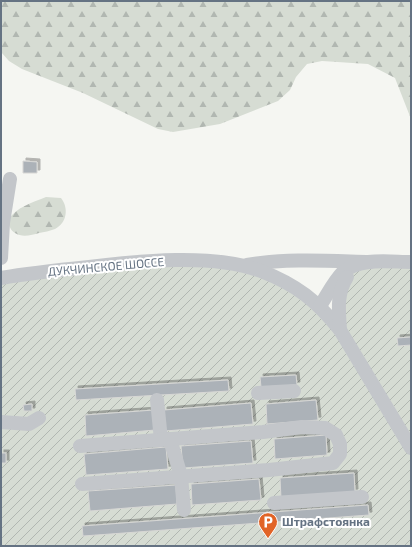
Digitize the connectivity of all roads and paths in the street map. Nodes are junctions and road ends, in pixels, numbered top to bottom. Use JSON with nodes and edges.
{"nodes":[{"id":1,"x":10,"y":179,"type":"dead end"},
{"id":2,"x":1,"y":258,"type":"edge"},
{"id":3,"x":370,"y":262,"type":"junction"},
{"id":4,"x":411,"y":262,"type":"edge"},
{"id":5,"x":243,"y":266,"type":"junction"},
{"id":6,"x":260,"y":271,"type":"junction"},
{"id":7,"x":28,"y":274,"type":"junction"},
{"id":8,"x":1,"y":278,"type":"edge"},
{"id":9,"x":320,"y":306,"type":"junction"},
{"id":10,"x":340,"y":330,"type":"junction"},
{"id":11,"x":294,"y":391,"type":"dead end"},
{"id":12,"x":258,"y":393,"type":"dead end"},
{"id":13,"x":157,"y":400,"type":"dead end"},
{"id":14,"x":39,"y":418,"type":"dead end"},
{"id":15,"x":1,"y":422,"type":"edge"},
{"id":16,"x":166,"y":439,"type":"junction"},
{"id":17,"x":80,"y":446,"type":"dead end"},
{"id":18,"x":411,"y":448,"type":"edge"},
{"id":19,"x":181,"y":476,"type":"junction"},
{"id":20,"x":82,"y":484,"type":"dead end"},
{"id":21,"x":362,"y":497,"type":"dead end"},
{"id":22,"x":274,"y":503,"type":"dead end"},
{"id":23,"x":184,"y":510,"type":"dead end"}],
"edges":[{"from":1,"to":2,"type":"street"},
{"from":2,"to":7,"type":"street"},
{"from":3,"to":4,"type":"street"},
{"from":3,"to":5,"type":"street"},
{"from":3,"to":6,"type":"street"},
{"from":3,"to":9,"type":"street"},
{"from":3,"to":10,"type":"street"},
{"from":5,"to":6,"type":"street","name":"ДУКЧИНСКОЕ ШОССЕ"},
{"from":5,"to":7,"type":"street","name":"ДУКЧИНСКОЕ ШОССЕ"},
{"from":6,"to":9,"type":"street","name":"ДУКЧИНСКОЕ ШОССЕ"},
{"from":7,"to":8,"type":"street","name":"ДУКЧИНСКОЕ ШОССЕ"},
{"from":9,"to":10,"type":"street","name":"ДУКЧИНСКОЕ ШОССЕ"},
{"from":10,"to":18,"type":"street","name":"ДУКЧИНСКОЕ ШОССЕ"},
{"from":11,"to":12,"type":"street"},
{"from":13,"to":16,"type":"street"},
{"from":14,"to":15,"type":"street"},
{"from":16,"to":17,"type":"street"},
{"from":16,"to":19,"type":"street"},
{"from":16,"to":19,"type":"street"},
{"from":19,"to":20,"type":"street"},
{"from":19,"to":23,"type":"street"},
{"from":21,"to":22,"type":"street"}]}
